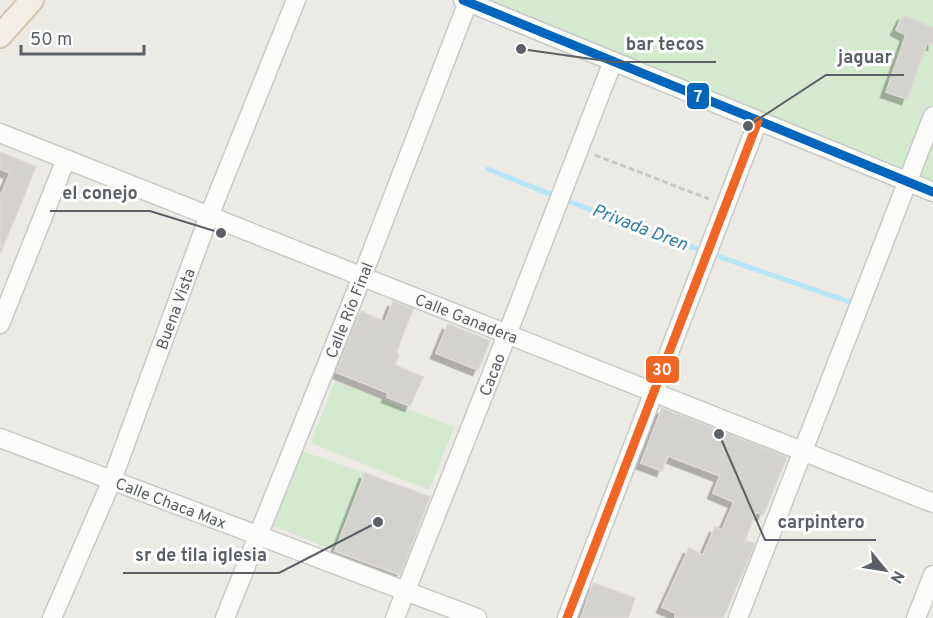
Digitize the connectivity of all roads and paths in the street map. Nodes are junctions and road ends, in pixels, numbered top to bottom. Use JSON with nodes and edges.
{"nodes":[{"id":1,"x":32,"y":0,"type":"edge"},
{"id":2,"x":296,"y":0,"type":"edge"},
{"id":3,"x":466,"y":1,"type":"edge"},
{"id":4,"x":0,"y":36,"type":"edge"},
{"id":5,"x":613,"y":62,"type":"junction"},
{"id":6,"x":933,"y":116,"type":"edge"},
{"id":7,"x":758,"y":121,"type":"junction"},
{"id":8,"x":0,"y":132,"type":"edge"},
{"id":9,"x":579,"y":149,"type":"junction"},
{"id":10,"x":66,"y":159,"type":"junction"},
{"id":11,"x":909,"y":182,"type":"junction"},
{"id":12,"x":933,"y":192,"type":"edge"},
{"id":13,"x":726,"y":205,"type":"junction"},
{"id":14,"x":209,"y":216,"type":"junction"},
{"id":15,"x":362,"y":277,"type":"junction"},
{"id":16,"x":0,"y":324,"type":"edge"},
{"id":17,"x":508,"y":335,"type":"junction"},
{"id":18,"x":655,"y":393,"type":"junction"},
{"id":19,"x":0,"y":438,"type":"edge"},
{"id":20,"x":804,"y":452,"type":"junction"},
{"id":21,"x":112,"y":480,"type":"junction"},
{"id":22,"x":933,"y":503,"type":"edge"},
{"id":23,"x":258,"y":536,"type":"junction"},
{"id":24,"x":933,"y":574,"type":"edge"},
{"id":25,"x":406,"y":591,"type":"junction"},
{"id":26,"x":52,"y":618,"type":"edge"},
{"id":27,"x":225,"y":618,"type":"edge"},
{"id":28,"x":395,"y":618,"type":"edge"},
{"id":29,"x":477,"y":618,"type":"edge"},
{"id":30,"x":567,"y":618,"type":"edge"},
{"id":31,"x":738,"y":618,"type":"edge"},
{"id":32,"x":916,"y":618,"type":"edge"}],
"edges":[{"from":1,"to":4,"type":"main road"},
{"from":2,"to":14,"type":"street","name":"Buena Vista"},
{"from":3,"to":5,"type":"street"},
{"from":3,"to":15,"type":"street","name":"Calle Río Final"},
{"from":5,"to":7,"type":"street"},
{"from":5,"to":9,"type":"street","name":"Cacao"},
{"from":6,"to":11,"type":"street"},
{"from":7,"to":11,"type":"street"},
{"from":7,"to":13,"type":"street"},
{"from":8,"to":10,"type":"street","name":"Calle Ganadera"},
{"from":9,"to":13,"type":"path"},
{"from":9,"to":17,"type":"street","name":"Cacao"},
{"from":10,"to":14,"type":"street","name":"Calle Ganadera"},
{"from":10,"to":16,"type":"street"},
{"from":11,"to":12,"type":"street"},
{"from":11,"to":20,"type":"street"},
{"from":13,"to":18,"type":"street"},
{"from":14,"to":15,"type":"street","name":"Calle Ganadera"},
{"from":14,"to":21,"type":"street","name":"Buena Vista"},
{"from":15,"to":17,"type":"street","name":"Calle Ganadera"},
{"from":15,"to":23,"type":"street","name":"Calle Río Final"},
{"from":17,"to":18,"type":"street","name":"Calle Ganadera"},
{"from":17,"to":25,"type":"street","name":"Cacao"},
{"from":18,"to":20,"type":"street","name":"Calle Ganadera"},
{"from":18,"to":30,"type":"street"},
{"from":19,"to":21,"type":"street","name":"Calle Chaca Max"},
{"from":20,"to":22,"type":"street","name":"Calle Ganadera"},
{"from":20,"to":31,"type":"street"},
{"from":21,"to":23,"type":"street","name":"Calle Chaca Max"},
{"from":21,"to":26,"type":"street","name":"Buena Vista"},
{"from":23,"to":25,"type":"street","name":"Calle Chaca Max"},
{"from":23,"to":27,"type":"street","name":"Calle Río Final"},
{"from":24,"to":32,"type":"street"},
{"from":25,"to":28,"type":"street","name":"Cacao"},
{"from":25,"to":29,"type":"street","name":"Calle Chaca Max"}]}
